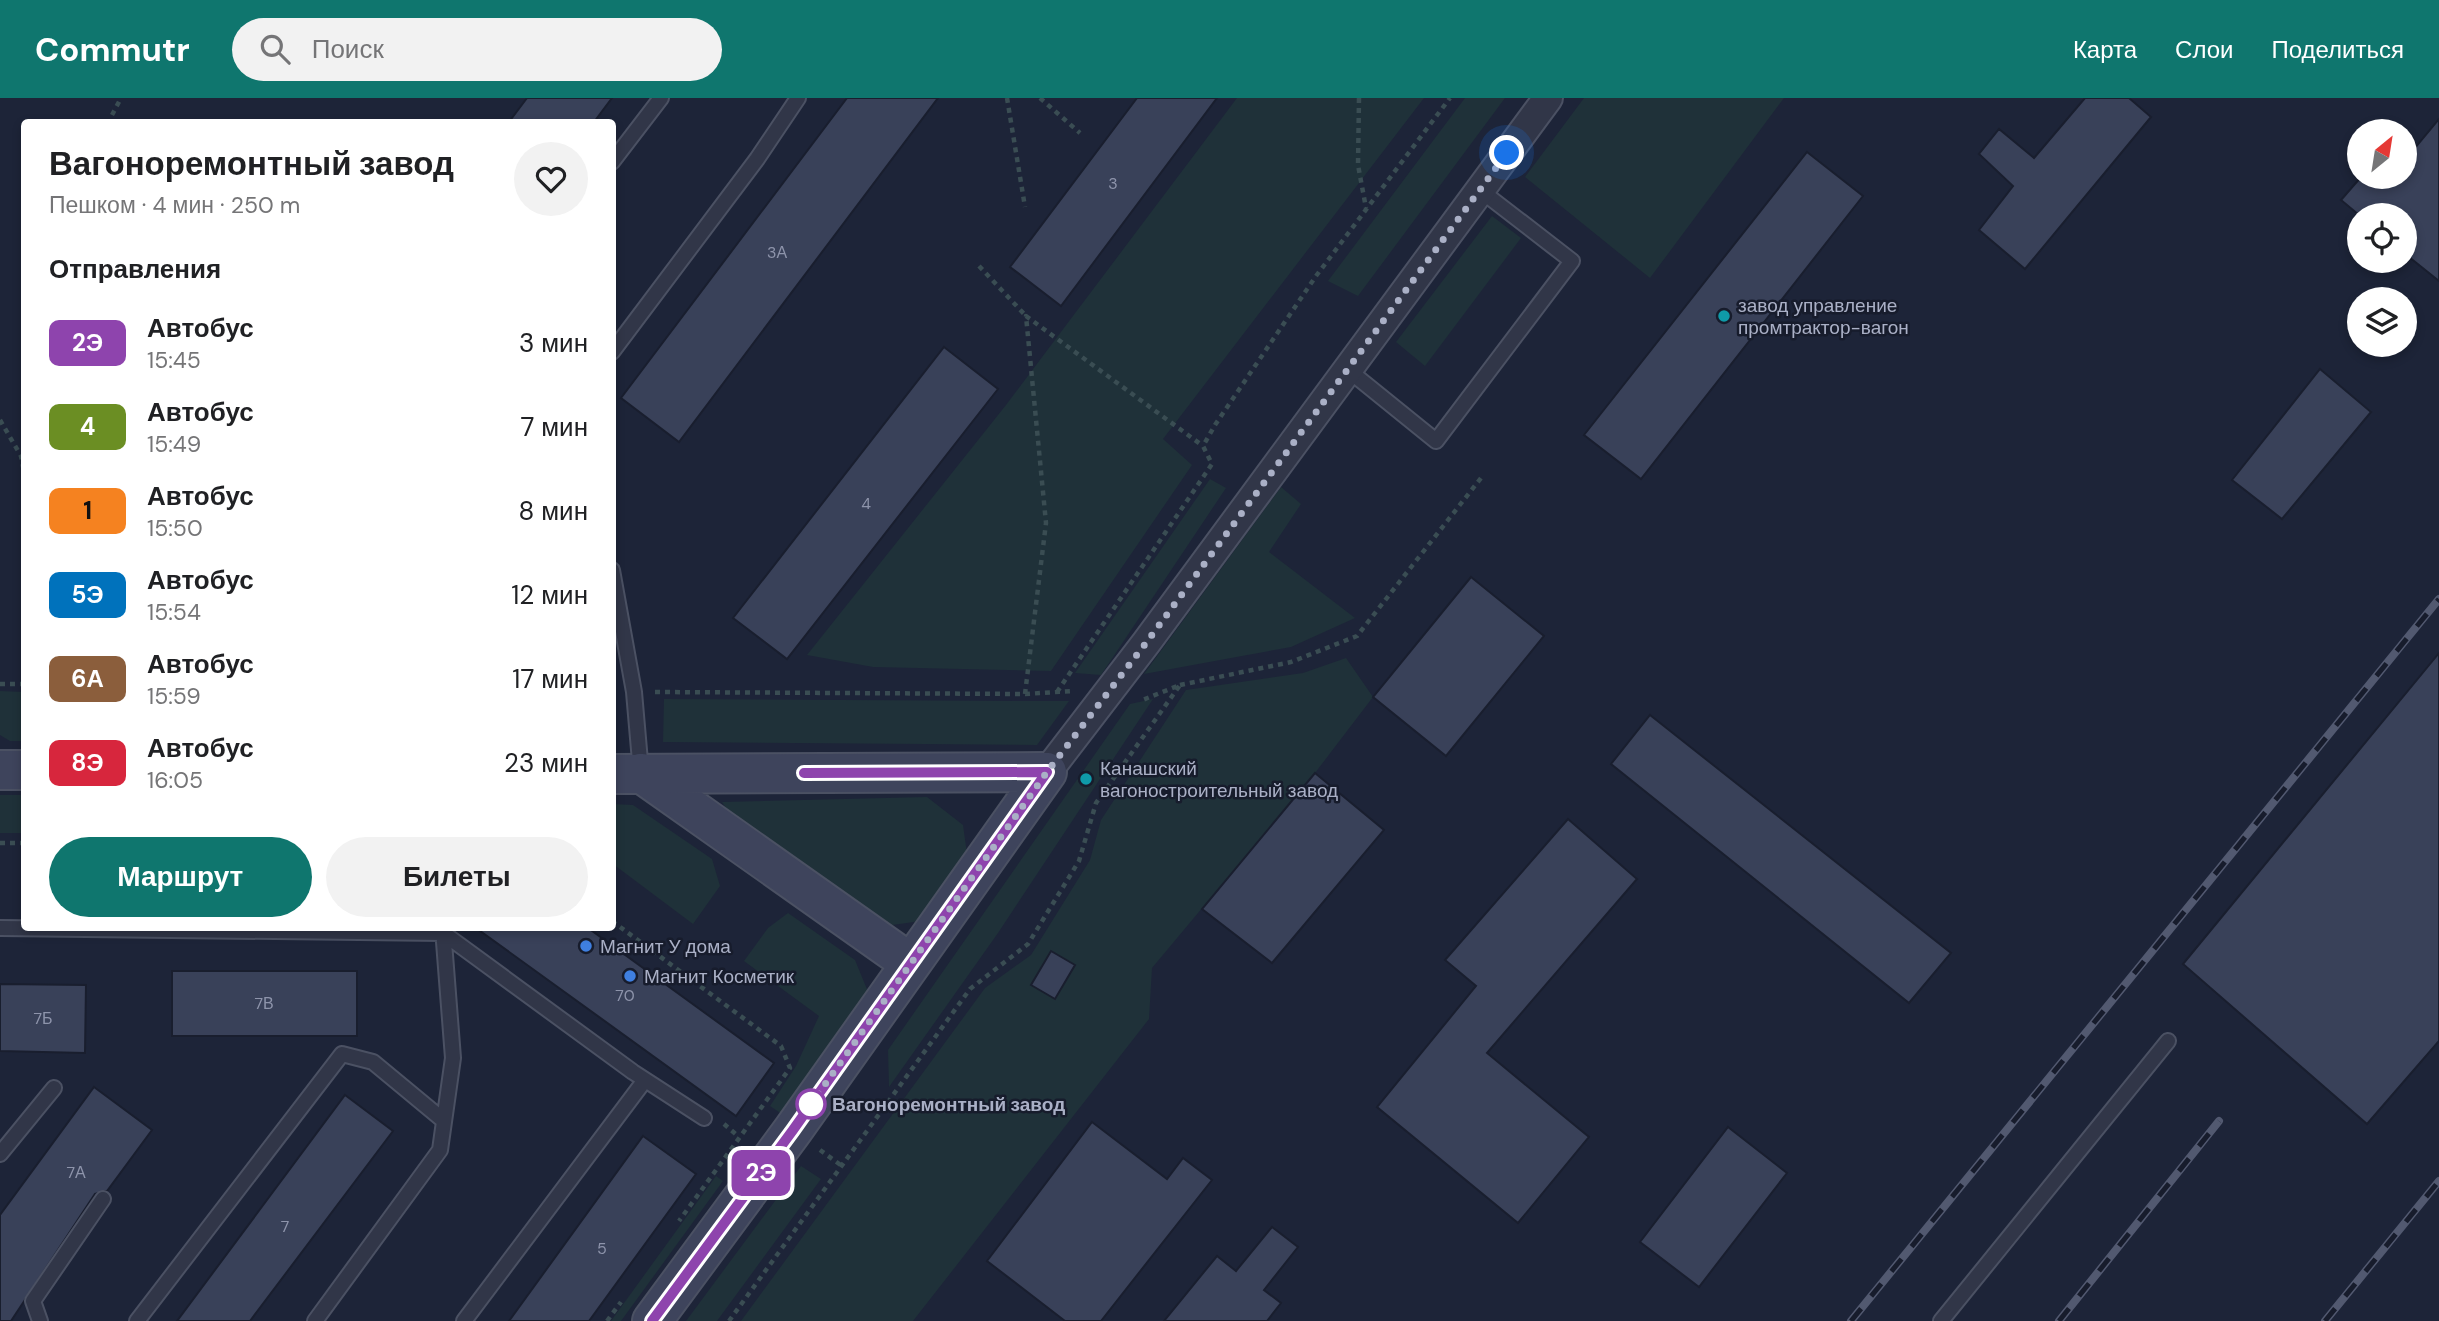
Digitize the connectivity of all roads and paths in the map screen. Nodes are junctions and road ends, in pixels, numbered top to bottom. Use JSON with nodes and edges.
{"nodes":[{"id":1,"x":121,"y":98,"type":"edge"},
{"id":2,"x":661,"y":98,"type":"edge"},
{"id":3,"x":798,"y":98,"type":"edge"},
{"id":4,"x":1007,"y":98,"type":"edge"},
{"id":5,"x":1040,"y":98,"type":"edge"},
{"id":6,"x":1359,"y":98,"type":"edge"},
{"id":7,"x":1450,"y":98,"type":"edge"},
{"id":8,"x":1548,"y":98,"type":"edge"},
{"id":9,"x":112,"y":115,"type":"dead end"},
{"id":10,"x":1080,"y":134,"type":"dead end"},
{"id":11,"x":616,"y":157,"type":"edge"},
{"id":12,"x":1480,"y":190,"type":"junction"},
{"id":13,"x":1025,"y":207,"type":"dead end"},
{"id":14,"x":1366,"y":210,"type":"junction"},
{"id":15,"x":979,"y":266,"type":"dead end"},
{"id":16,"x":1026,"y":317,"type":"junction"},
{"id":17,"x":616,"y":347,"type":"edge"},
{"id":18,"x":1347,"y":369,"type":"junction"},
{"id":19,"x":0,"y":420,"type":"edge"},
{"id":20,"x":1203,"y":446,"type":"junction"},
{"id":21,"x":21,"y":456,"type":"edge"},
{"id":22,"x":1481,"y":478,"type":"dead end"},
{"id":23,"x":616,"y":592,"type":"edge"},
{"id":24,"x":0,"y":684,"type":"edge"},
{"id":25,"x":21,"y":684,"type":"edge"},
{"id":26,"x":1180,"y":685,"type":"junction"},
{"id":27,"x":634,"y":692,"type":"junction"},
{"id":28,"x":1056,"y":693,"type":"junction"},
{"id":29,"x":1025,"y":694,"type":"junction"},
{"id":30,"x":1105,"y":697,"type":"junction"},
{"id":31,"x":0,"y":770,"type":"edge"},
{"id":32,"x":21,"y":770,"type":"edge"},
{"id":33,"x":1047,"y":772,"type":"junction"},
{"id":34,"x":627,"y":774,"type":"edge"},
{"id":35,"x":0,"y":843,"type":"edge"},
{"id":36,"x":21,"y":843,"type":"edge"},
{"id":37,"x":0,"y":928,"type":"edge"},
{"id":38,"x":21,"y":928,"type":"edge"},
{"id":39,"x":443,"y":931,"type":"edge"},
{"id":40,"x":444,"y":931,"type":"edge"},
{"id":41,"x":910,"y":963,"type":"junction"},
{"id":42,"x":2168,"y":1041,"type":"dead end"},
{"id":43,"x":645,"y":1080,"type":"junction"},
{"id":44,"x":54,"y":1088,"type":"dead end"},
{"id":45,"x":704,"y":1118,"type":"dead end"},
{"id":46,"x":443,"y":1121,"type":"junction"},
{"id":47,"x":0,"y":1154,"type":"edge"},
{"id":48,"x":103,"y":1199,"type":"dead end"},
{"id":49,"x":40,"y":1321,"type":"edge"},
{"id":50,"x":137,"y":1321,"type":"edge"},
{"id":51,"x":315,"y":1321,"type":"edge"},
{"id":52,"x":464,"y":1321,"type":"edge"},
{"id":53,"x":652,"y":1321,"type":"edge"},
{"id":54,"x":729,"y":1321,"type":"edge"},
{"id":55,"x":1941,"y":1321,"type":"edge"}],
"edges":[{"from":1,"to":9,"type":"path"},
{"from":2,"to":11,"type":"lane"},
{"from":3,"to":17,"type":"lane"},
{"from":4,"to":13,"type":"path"},
{"from":5,"to":10,"type":"path"},
{"from":6,"to":14,"type":"path"},
{"from":7,"to":14,"type":"path"},
{"from":8,"to":12,"type":"street"},
{"from":12,"to":18,"type":"street"},
{"from":12,"to":18,"type":"lane"},
{"from":14,"to":20,"type":"path"},
{"from":15,"to":16,"type":"path"},
{"from":16,"to":20,"type":"path"},
{"from":16,"to":29,"type":"path"},
{"from":18,"to":30,"type":"street"},
{"from":19,"to":21,"type":"path"},
{"from":20,"to":28,"type":"path"},
{"from":22,"to":26,"type":"path"},
{"from":23,"to":27,"type":"lane"},
{"from":24,"to":25,"type":"path"},
{"from":26,"to":30,"type":"path"},
{"from":26,"to":54,"type":"path"},
{"from":27,"to":29,"type":"path"},
{"from":27,"to":34,"type":"lane"},
{"from":28,"to":29,"type":"path"},
{"from":28,"to":30,"type":"path"},
{"from":30,"to":33,"type":"street"},
{"from":31,"to":32,"type":"street"},
{"from":33,"to":34,"type":"street"},
{"from":33,"to":41,"type":"street"},
{"from":34,"to":41,"type":"street"},
{"from":35,"to":36,"type":"path"},
{"from":37,"to":38,"type":"lane"},
{"from":39,"to":46,"type":"lane"},
{"from":40,"to":43,"type":"lane"},
{"from":41,"to":53,"type":"street"},
{"from":42,"to":55,"type":"lane"},
{"from":43,"to":45,"type":"lane"},
{"from":43,"to":52,"type":"lane"},
{"from":44,"to":47,"type":"lane"},
{"from":46,"to":50,"type":"lane"},
{"from":46,"to":51,"type":"lane"},
{"from":48,"to":49,"type":"lane"}]}
